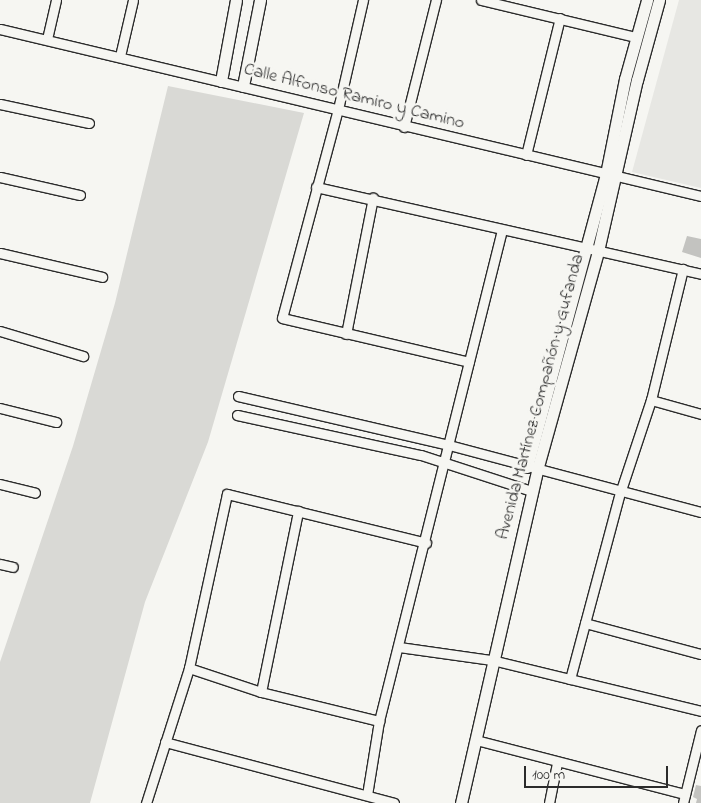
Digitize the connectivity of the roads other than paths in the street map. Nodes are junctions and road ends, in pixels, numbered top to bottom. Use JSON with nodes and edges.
{"nodes":[{"id":1,"x":56,"y":0,"type":"edge"},
{"id":2,"x":133,"y":0,"type":"edge"},
{"id":3,"x":236,"y":0,"type":"edge"},
{"id":4,"x":260,"y":0,"type":"edge"},
{"id":5,"x":363,"y":0,"type":"edge"},
{"id":6,"x":436,"y":0,"type":"edge"},
{"id":7,"x":481,"y":0,"type":"edge"},
{"id":8,"x":647,"y":0,"type":"edge"},
{"id":9,"x":659,"y":0,"type":"edge"},
{"id":10,"x":513,"y":4,"type":"edge"},
{"id":11,"x":560,"y":18,"type":"junction"},
{"id":12,"x":0,"y":29,"type":"edge"},
{"id":13,"x":636,"y":37,"type":"junction"},
{"id":14,"x":47,"y":39,"type":"junction"},
{"id":15,"x":120,"y":56,"type":"junction"},
{"id":16,"x":221,"y":81,"type":"junction"},
{"id":17,"x":244,"y":86,"type":"junction"},
{"id":18,"x":0,"y":104,"type":"edge"},
{"id":19,"x":338,"y":109,"type":"junction"},
{"id":20,"x":90,"y":123,"type":"dead end"},
{"id":21,"x":404,"y":127,"type":"junction"},
{"id":22,"x":526,"y":155,"type":"junction"},
{"id":23,"x":610,"y":176,"type":"junction"},
{"id":24,"x":0,"y":177,"type":"edge"},
{"id":25,"x":316,"y":187,"type":"junction"},
{"id":26,"x":80,"y":196,"type":"dead end"},
{"id":27,"x":701,"y":196,"type":"edge"},
{"id":28,"x":373,"y":198,"type":"junction"},
{"id":29,"x":502,"y":230,"type":"junction"},
{"id":30,"x":592,"y":250,"type":"junction"},
{"id":31,"x":0,"y":253,"type":"edge"},
{"id":32,"x":683,"y":270,"type":"junction"},
{"id":33,"x":701,"y":274,"type":"edge"},
{"id":34,"x":102,"y":277,"type":"dead end"},
{"id":35,"x":0,"y":331,"type":"edge"},
{"id":36,"x":346,"y":334,"type":"junction"},
{"id":37,"x":83,"y":356,"type":"dead end"},
{"id":38,"x":469,"y":362,"type":"junction"},
{"id":39,"x":238,"y":396,"type":"dead end"},
{"id":40,"x":651,"y":400,"type":"junction"},
{"id":41,"x":0,"y":408,"type":"edge"},
{"id":42,"x":701,"y":414,"type":"edge"},
{"id":43,"x":237,"y":415,"type":"dead end"},
{"id":44,"x":56,"y":422,"type":"dead end"},
{"id":45,"x":449,"y":445,"type":"junction"},
{"id":46,"x":445,"y":463,"type":"junction"},
{"id":47,"x":532,"y":469,"type":"junction"},
{"id":48,"x":0,"y":484,"type":"edge"},
{"id":49,"x":532,"y":492,"type":"junction"},
{"id":50,"x":35,"y":493,"type":"dead end"},
{"id":51,"x":620,"y":493,"type":"junction"},
{"id":52,"x":298,"y":511,"type":"junction"},
{"id":53,"x":701,"y":512,"type":"edge"},
{"id":54,"x":426,"y":543,"type":"junction"},
{"id":55,"x":0,"y":564,"type":"edge"},
{"id":56,"x":13,"y":567,"type":"dead end"},
{"id":57,"x":585,"y":623,"type":"junction"},
{"id":58,"x":399,"y":647,"type":"junction"},
{"id":59,"x":701,"y":654,"type":"edge"},
{"id":60,"x":492,"y":660,"type":"junction"},
{"id":61,"x":189,"y":668,"type":"junction"},
{"id":62,"x":570,"y":679,"type":"junction"},
{"id":63,"x":261,"y":692,"type":"junction"},
{"id":64,"x":701,"y":711,"type":"edge"},
{"id":65,"x":379,"y":721,"type":"junction"},
{"id":66,"x":701,"y":730,"type":"edge"},
{"id":67,"x":476,"y":740,"type":"junction"},
{"id":68,"x":165,"y":742,"type":"junction"},
{"id":69,"x":557,"y":764,"type":"junction"},
{"id":70,"x":367,"y":795,"type":"junction"},
{"id":71,"x":684,"y":798,"type":"edge"},
{"id":72,"x":146,"y":803,"type":"edge"},
{"id":73,"x":394,"y":803,"type":"edge"},
{"id":74,"x":461,"y":803,"type":"edge"},
{"id":75,"x":549,"y":803,"type":"edge"}],
"edges":[{"from":1,"to":14,"type":"street"},
{"from":2,"to":15,"type":"street"},
{"from":3,"to":16,"type":"street"},
{"from":4,"to":17,"type":"street"},
{"from":5,"to":19,"type":"street"},
{"from":6,"to":21,"type":"street"},
{"from":7,"to":10,"type":"street"},
{"from":8,"to":13,"type":"street","name":"Avenida Martínez Compañón y Gufanda"},
{"from":9,"to":23,"type":"street","name":"Avenida Martínez Compañón y Gufanda"},
{"from":10,"to":11,"type":"street"},
{"from":11,"to":13,"type":"street"},
{"from":11,"to":22,"type":"street"},
{"from":12,"to":14,"type":"street","name":"Calle Alfonso Ramiro y Camino"},
{"from":13,"to":23,"type":"street","name":"Avenida Martínez Compañón y Gufanda"},
{"from":14,"to":15,"type":"street","name":"Calle Alfonso Ramiro y Camino"},
{"from":15,"to":16,"type":"street","name":"Calle Alfonso Ramiro y Camino"},
{"from":16,"to":17,"type":"street","name":"Calle Alfonso Ramiro y Camino"},
{"from":17,"to":19,"type":"street","name":"Calle Alfonso Ramiro y Camino"},
{"from":18,"to":20,"type":"street"},
{"from":19,"to":21,"type":"street","name":"Calle Alfonso Ramiro y Camino"},
{"from":19,"to":25,"type":"street"},
{"from":21,"to":22,"type":"street","name":"Calle Alfonso Ramiro y Camino"},
{"from":22,"to":23,"type":"street","name":"Calle Alfonso Ramiro y Camino"},
{"from":23,"to":27,"type":"street","name":"Calle Alfonso Ramiro y Camino"},
{"from":23,"to":30,"type":"street","name":"Avenida Martínez Compañón y Gufanda"},
{"from":24,"to":26,"type":"street"},
{"from":25,"to":28,"type":"street"},
{"from":25,"to":36,"type":"street"},
{"from":28,"to":29,"type":"street"},
{"from":28,"to":36,"type":"street"},
{"from":29,"to":30,"type":"street"},
{"from":29,"to":38,"type":"street"},
{"from":30,"to":32,"type":"street"},
{"from":30,"to":47,"type":"street","name":"Avenida Martínez Compañón y Gufanda"},
{"from":31,"to":34,"type":"street"},
{"from":32,"to":33,"type":"street"},
{"from":32,"to":40,"type":"street"},
{"from":35,"to":37,"type":"street"},
{"from":36,"to":38,"type":"street"},
{"from":38,"to":45,"type":"street"},
{"from":39,"to":45,"type":"street"},
{"from":40,"to":42,"type":"street"},
{"from":40,"to":51,"type":"street"},
{"from":41,"to":44,"type":"street"},
{"from":43,"to":46,"type":"street"},
{"from":45,"to":46,"type":"street"},
{"from":45,"to":47,"type":"street"},
{"from":46,"to":49,"type":"street"},
{"from":46,"to":54,"type":"street"},
{"from":47,"to":49,"type":"street","name":"Avenida Martínez Compañón y Gufanda"},
{"from":47,"to":51,"type":"street"},
{"from":48,"to":50,"type":"street"},
{"from":49,"to":60,"type":"street","name":"Avenida Martínez Compañón y Gufanda"},
{"from":51,"to":53,"type":"street"},
{"from":51,"to":57,"type":"street"},
{"from":52,"to":54,"type":"street"},
{"from":52,"to":61,"type":"street"},
{"from":52,"to":63,"type":"street"},
{"from":54,"to":58,"type":"street"},
{"from":55,"to":56,"type":"street"},
{"from":57,"to":59,"type":"street"},
{"from":57,"to":62,"type":"street"},
{"from":58,"to":60,"type":"street"},
{"from":58,"to":65,"type":"street"},
{"from":60,"to":62,"type":"street"},
{"from":60,"to":67,"type":"street","name":"Avenida Martínez Compañón y Gufanda"},
{"from":61,"to":63,"type":"street"},
{"from":61,"to":68,"type":"street"},
{"from":62,"to":64,"type":"street"},
{"from":63,"to":65,"type":"street"},
{"from":65,"to":70,"type":"street"},
{"from":66,"to":71,"type":"street"},
{"from":67,"to":69,"type":"street"},
{"from":67,"to":74,"type":"street","name":"Avenida Martínez Compañón y Gufanda"},
{"from":68,"to":70,"type":"street"},
{"from":68,"to":72,"type":"street"},
{"from":69,"to":71,"type":"street"},
{"from":69,"to":75,"type":"street"},
{"from":70,"to":73,"type":"street"}]}
